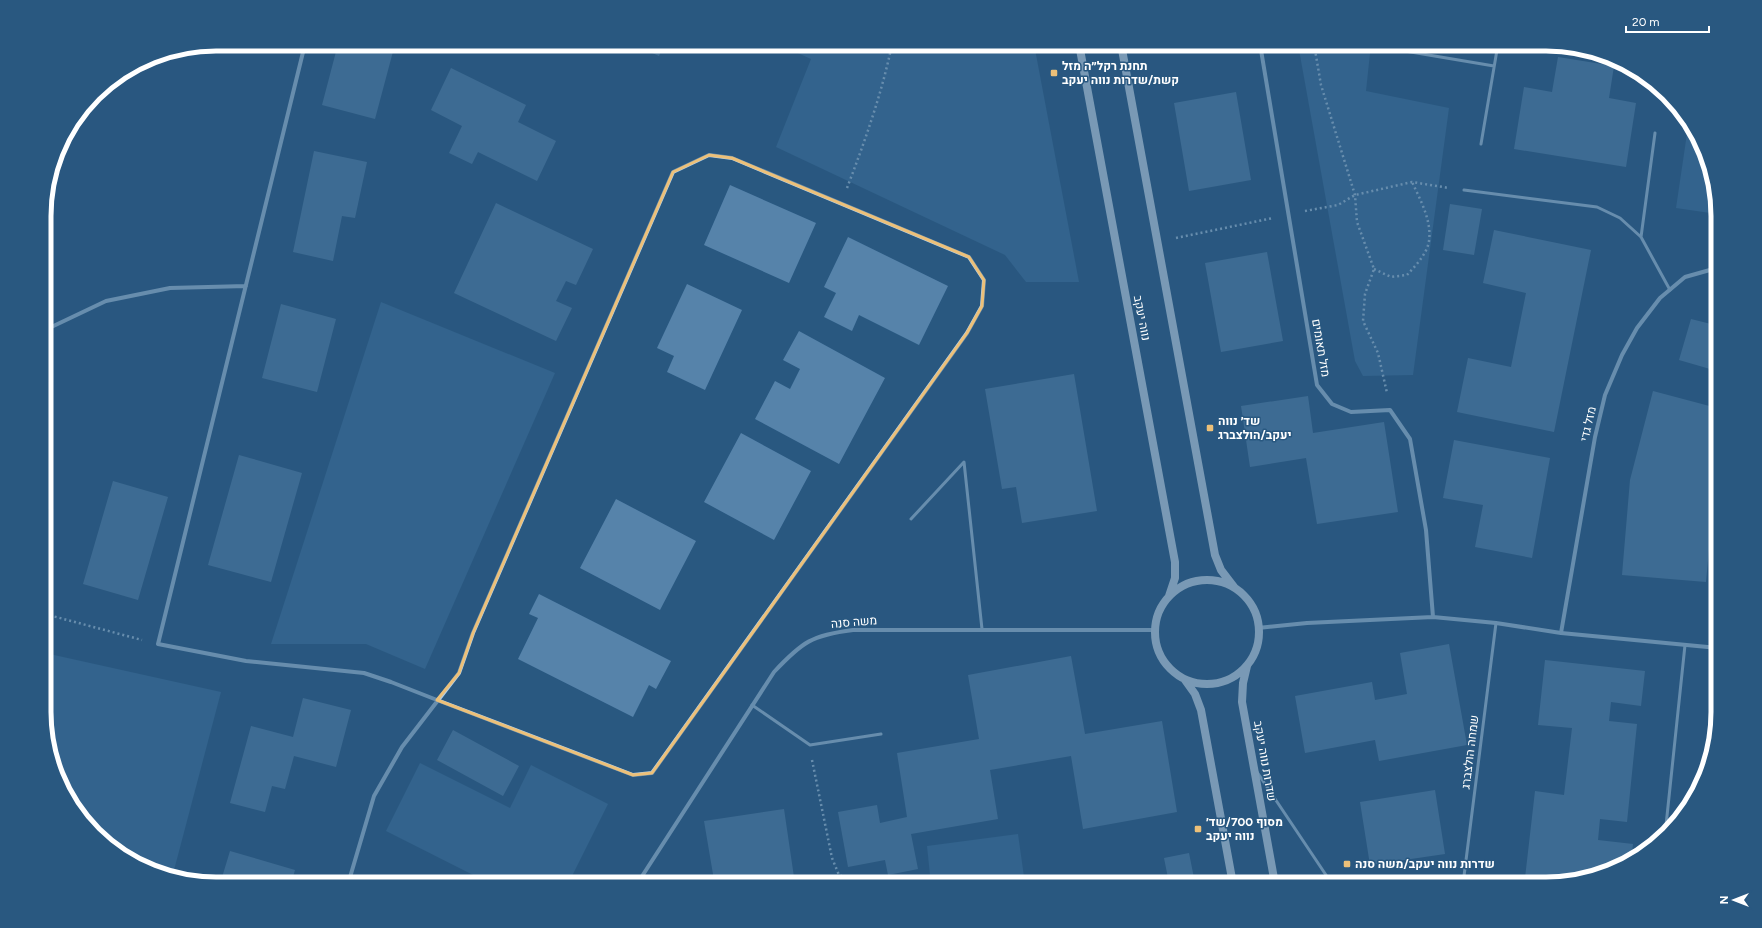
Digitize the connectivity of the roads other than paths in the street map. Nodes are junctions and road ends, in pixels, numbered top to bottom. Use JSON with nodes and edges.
{"nodes":[{"id":1,"x":303,"y":51,"type":"edge"},
{"id":2,"x":1080,"y":51,"type":"edge"},
{"id":3,"x":1122,"y":51,"type":"edge"},
{"id":4,"x":1261,"y":51,"type":"edge"},
{"id":5,"x":1405,"y":51,"type":"edge"},
{"id":6,"x":1497,"y":51,"type":"edge"},
{"id":7,"x":1494,"y":66,"type":"junction"},
{"id":8,"x":1655,"y":133,"type":"dead end"},
{"id":9,"x":1481,"y":144,"type":"dead end"},
{"id":10,"x":1464,"y":190,"type":"road end"},
{"id":11,"x":1641,"y":237,"type":"junction"},
{"id":12,"x":1711,"y":270,"type":"edge"},
{"id":13,"x":246,"y":286,"type":"junction"},
{"id":14,"x":1670,"y":290,"type":"junction"},
{"id":15,"x":51,"y":327,"type":"edge"},
{"id":16,"x":911,"y":519,"type":"dead end"},
{"id":17,"x":1234,"y":588,"type":"junction"},
{"id":18,"x":1169,"y":596,"type":"junction"},
{"id":19,"x":1433,"y":617,"type":"junction"},
{"id":20,"x":1496,"y":623,"type":"junction"},
{"id":21,"x":1258,"y":628,"type":"junction"},
{"id":22,"x":982,"y":629,"type":"junction"},
{"id":23,"x":1155,"y":630,"type":"junction"},
{"id":24,"x":1561,"y":633,"type":"junction"},
{"id":25,"x":1685,"y":645,"type":"junction"},
{"id":26,"x":1711,"y":647,"type":"edge"},
{"id":27,"x":1247,"y":665,"type":"junction"},
{"id":28,"x":1185,"y":680,"type":"junction"},
{"id":29,"x":437,"y":700,"type":"junction"},
{"id":30,"x":752,"y":705,"type":"junction"},
{"id":31,"x":881,"y":734,"type":"dead end"},
{"id":32,"x":1254,"y":767,"type":"junction"},
{"id":33,"x":1666,"y":826,"type":"edge"},
{"id":34,"x":350,"y":877,"type":"edge"},
{"id":35,"x":641,"y":877,"type":"edge"},
{"id":36,"x":1232,"y":877,"type":"edge"},
{"id":37,"x":1274,"y":877,"type":"edge"},
{"id":38,"x":1327,"y":877,"type":"edge"},
{"id":39,"x":1464,"y":877,"type":"edge"}],
"edges":[{"from":1,"to":13,"type":"street"},
{"from":2,"to":18,"type":"street","name":"נווה יעקב"},
{"from":3,"to":17,"type":"street"},
{"from":4,"to":19,"type":"street","name":"מזל תאומים"},
{"from":5,"to":7,"type":"lane"},
{"from":6,"to":7,"type":"lane"},
{"from":7,"to":9,"type":"lane"},
{"from":8,"to":11,"type":"lane"},
{"from":10,"to":11,"type":"lane"},
{"from":11,"to":14,"type":"lane"},
{"from":12,"to":14,"type":"street","name":"מזל גדי"},
{"from":13,"to":15,"type":"street"},
{"from":13,"to":29,"type":"street"},
{"from":14,"to":24,"type":"street","name":"מזל גדי"},
{"from":16,"to":22,"type":"lane"},
{"from":17,"to":18,"type":"street"},
{"from":17,"to":21,"type":"street"},
{"from":18,"to":23,"type":"street"},
{"from":19,"to":20,"type":"street"},
{"from":19,"to":21,"type":"street"},
{"from":20,"to":24,"type":"street"},
{"from":20,"to":39,"type":"lane","name":"שמחה הולצברג"},
{"from":21,"to":27,"type":"street"},
{"from":22,"to":23,"type":"street","name":"משה סנה"},
{"from":22,"to":30,"type":"street","name":"משה סנה"},
{"from":23,"to":28,"type":"street"},
{"from":24,"to":25,"type":"street"},
{"from":25,"to":26,"type":"street"},
{"from":25,"to":33,"type":"lane"},
{"from":27,"to":28,"type":"street"},
{"from":27,"to":32,"type":"street","name":"שדרות נווה יעקב"},
{"from":28,"to":36,"type":"street"},
{"from":29,"to":29,"type":"street"},
{"from":29,"to":34,"type":"street"},
{"from":30,"to":31,"type":"lane"},
{"from":30,"to":35,"type":"street","name":"משה סנה"},
{"from":32,"to":37,"type":"street","name":"שדרות נווה יעקב"},
{"from":32,"to":38,"type":"lane"}]}
